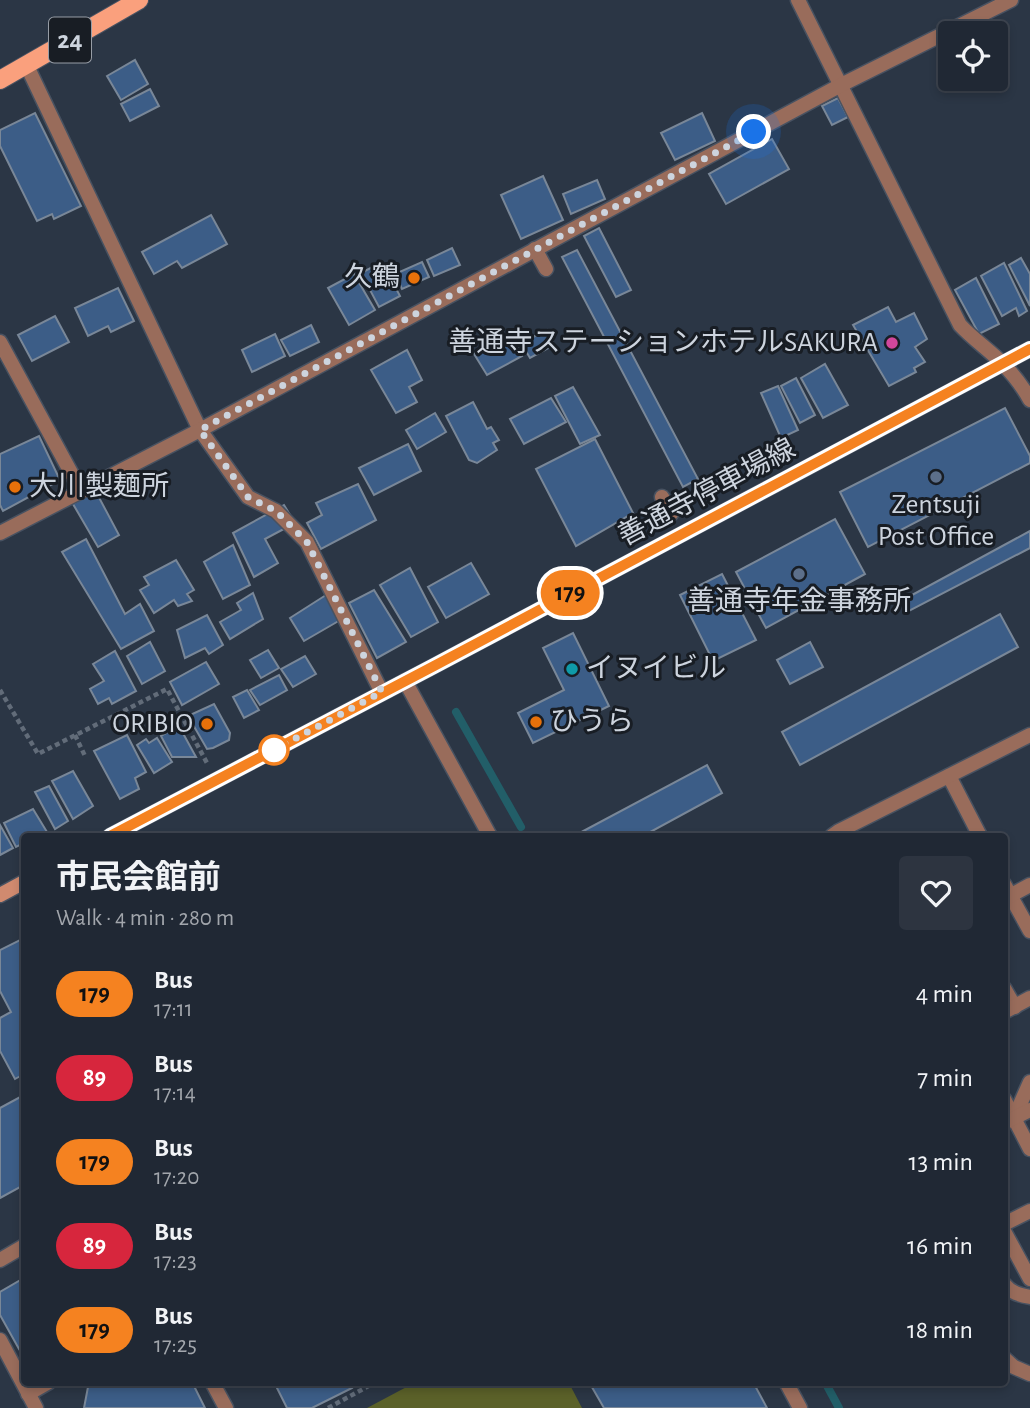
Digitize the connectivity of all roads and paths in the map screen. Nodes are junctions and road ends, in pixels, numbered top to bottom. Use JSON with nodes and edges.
{"nodes":[{"id":1,"x":139,"y":0,"type":"edge"},
{"id":2,"x":798,"y":0,"type":"edge"},
{"id":3,"x":1011,"y":0,"type":"edge"},
{"id":4,"x":27,"y":66,"type":"junction"},
{"id":5,"x":0,"y":80,"type":"edge"},
{"id":6,"x":841,"y":85,"type":"junction"},
{"id":7,"x":535,"y":249,"type":"junction"},
{"id":8,"x":546,"y":269,"type":"dead end"},
{"id":9,"x":0,"y":342,"type":"edge"},
{"id":10,"x":1030,"y":349,"type":"edge"},
{"id":11,"x":1002,"y":363,"type":"junction"},
{"id":12,"x":1030,"y":400,"type":"edge"},
{"id":13,"x":200,"y":430,"type":"junction"},
{"id":14,"x":81,"y":491,"type":"junction"},
{"id":15,"x":662,"y":497,"type":"dead end"},
{"id":16,"x":671,"y":514,"type":"dead end"},
{"id":17,"x":0,"y":533,"type":"edge"},
{"id":18,"x":405,"y":681,"type":"junction"},
{"id":19,"x":0,"y":690,"type":"edge"},
{"id":20,"x":382,"y":692,"type":"junction"},
{"id":21,"x":75,"y":735,"type":"junction"},
{"id":22,"x":1030,"y":735,"type":"edge"},
{"id":23,"x":85,"y":756,"type":"dead end"},
{"id":24,"x":948,"y":776,"type":"junction"},
{"id":25,"x":216,"y":780,"type":"junction"},
{"id":26,"x":116,"y":833,"type":"edge"},
{"id":27,"x":488,"y":833,"type":"edge"},
{"id":28,"x":836,"y":833,"type":"edge"},
{"id":29,"x":978,"y":833,"type":"edge"},
{"id":30,"x":21,"y":884,"type":"edge"},
{"id":31,"x":1030,"y":885,"type":"edge"},
{"id":32,"x":1008,"y":893,"type":"edge"},
{"id":33,"x":0,"y":895,"type":"edge"},
{"id":34,"x":1008,"y":895,"type":"edge"},
{"id":35,"x":1030,"y":932,"type":"edge"},
{"id":36,"x":1030,"y":998,"type":"edge"},
{"id":37,"x":1010,"y":1009,"type":"edge"},
{"id":38,"x":1030,"y":1082,"type":"edge"},
{"id":39,"x":1030,"y":1110,"type":"edge"},
{"id":40,"x":1009,"y":1121,"type":"edge"},
{"id":41,"x":1030,"y":1149,"type":"edge"},
{"id":42,"x":1030,"y":1211,"type":"edge"},
{"id":43,"x":1008,"y":1222,"type":"edge"},
{"id":44,"x":1008,"y":1238,"type":"edge"},
{"id":45,"x":21,"y":1248,"type":"edge"},
{"id":46,"x":0,"y":1260,"type":"edge"},
{"id":47,"x":1030,"y":1279,"type":"edge"},
{"id":48,"x":1008,"y":1288,"type":"edge"},
{"id":49,"x":1030,"y":1297,"type":"edge"},
{"id":50,"x":0,"y":1340,"type":"edge"},
{"id":51,"x":1008,"y":1362,"type":"edge"},
{"id":52,"x":1030,"y":1374,"type":"edge"},
{"id":53,"x":21,"y":1380,"type":"edge"},
{"id":54,"x":24,"y":1386,"type":"edge"},
{"id":55,"x":41,"y":1386,"type":"edge"},
{"id":56,"x":214,"y":1386,"type":"edge"},
{"id":57,"x":369,"y":1386,"type":"edge"},
{"id":58,"x":788,"y":1386,"type":"edge"},
{"id":59,"x":28,"y":1394,"type":"junction"},
{"id":60,"x":36,"y":1408,"type":"edge"},
{"id":61,"x":226,"y":1408,"type":"edge"},
{"id":62,"x":328,"y":1408,"type":"edge"},
{"id":63,"x":800,"y":1408,"type":"edge"}],
"edges":[{"from":1,"to":4,"type":"main road","number":"24"},
{"from":2,"to":6,"type":"street"},
{"from":3,"to":6,"type":"street"},
{"from":4,"to":5,"type":"main road","number":"24"},
{"from":4,"to":13,"type":"street"},
{"from":6,"to":7,"type":"street"},
{"from":6,"to":11,"type":"street"},
{"from":7,"to":8,"type":"street"},
{"from":7,"to":13,"type":"street"},
{"from":9,"to":14,"type":"street"},
{"from":10,"to":11,"type":"main road","name":"善通寺停車場線"},
{"from":11,"to":12,"type":"street"},
{"from":11,"to":18,"type":"main road","name":"善通寺停車場線"},
{"from":13,"to":14,"type":"street"},
{"from":13,"to":20,"type":"street"},
{"from":14,"to":17,"type":"street"},
{"from":15,"to":16,"type":"street"},
{"from":18,"to":20,"type":"main road","name":"善通寺停車場線"},
{"from":18,"to":27,"type":"street"},
{"from":19,"to":21,"type":"path"},
{"from":20,"to":25,"type":"main road","name":"善通寺停車場線"},
{"from":21,"to":23,"type":"path"},
{"from":21,"to":25,"type":"path"},
{"from":22,"to":24,"type":"street"},
{"from":24,"to":28,"type":"street"},
{"from":24,"to":29,"type":"street"},
{"from":25,"to":26,"type":"main road","name":"善通寺停車場線"},
{"from":30,"to":33,"type":"main road"},
{"from":31,"to":32,"type":"street"},
{"from":34,"to":35,"type":"street"},
{"from":36,"to":37,"type":"street"},
{"from":38,"to":40,"type":"street"},
{"from":39,"to":40,"type":"street"},
{"from":40,"to":41,"type":"street"},
{"from":42,"to":43,"type":"street"},
{"from":44,"to":47,"type":"street"},
{"from":45,"to":46,"type":"street"},
{"from":48,"to":49,"type":"street"},
{"from":50,"to":53,"type":"street"},
{"from":51,"to":52,"type":"street"},
{"from":54,"to":59,"type":"street"},
{"from":55,"to":59,"type":"street"},
{"from":56,"to":61,"type":"street"},
{"from":57,"to":62,"type":"path"},
{"from":58,"to":63,"type":"street"},
{"from":59,"to":60,"type":"street"}]}
